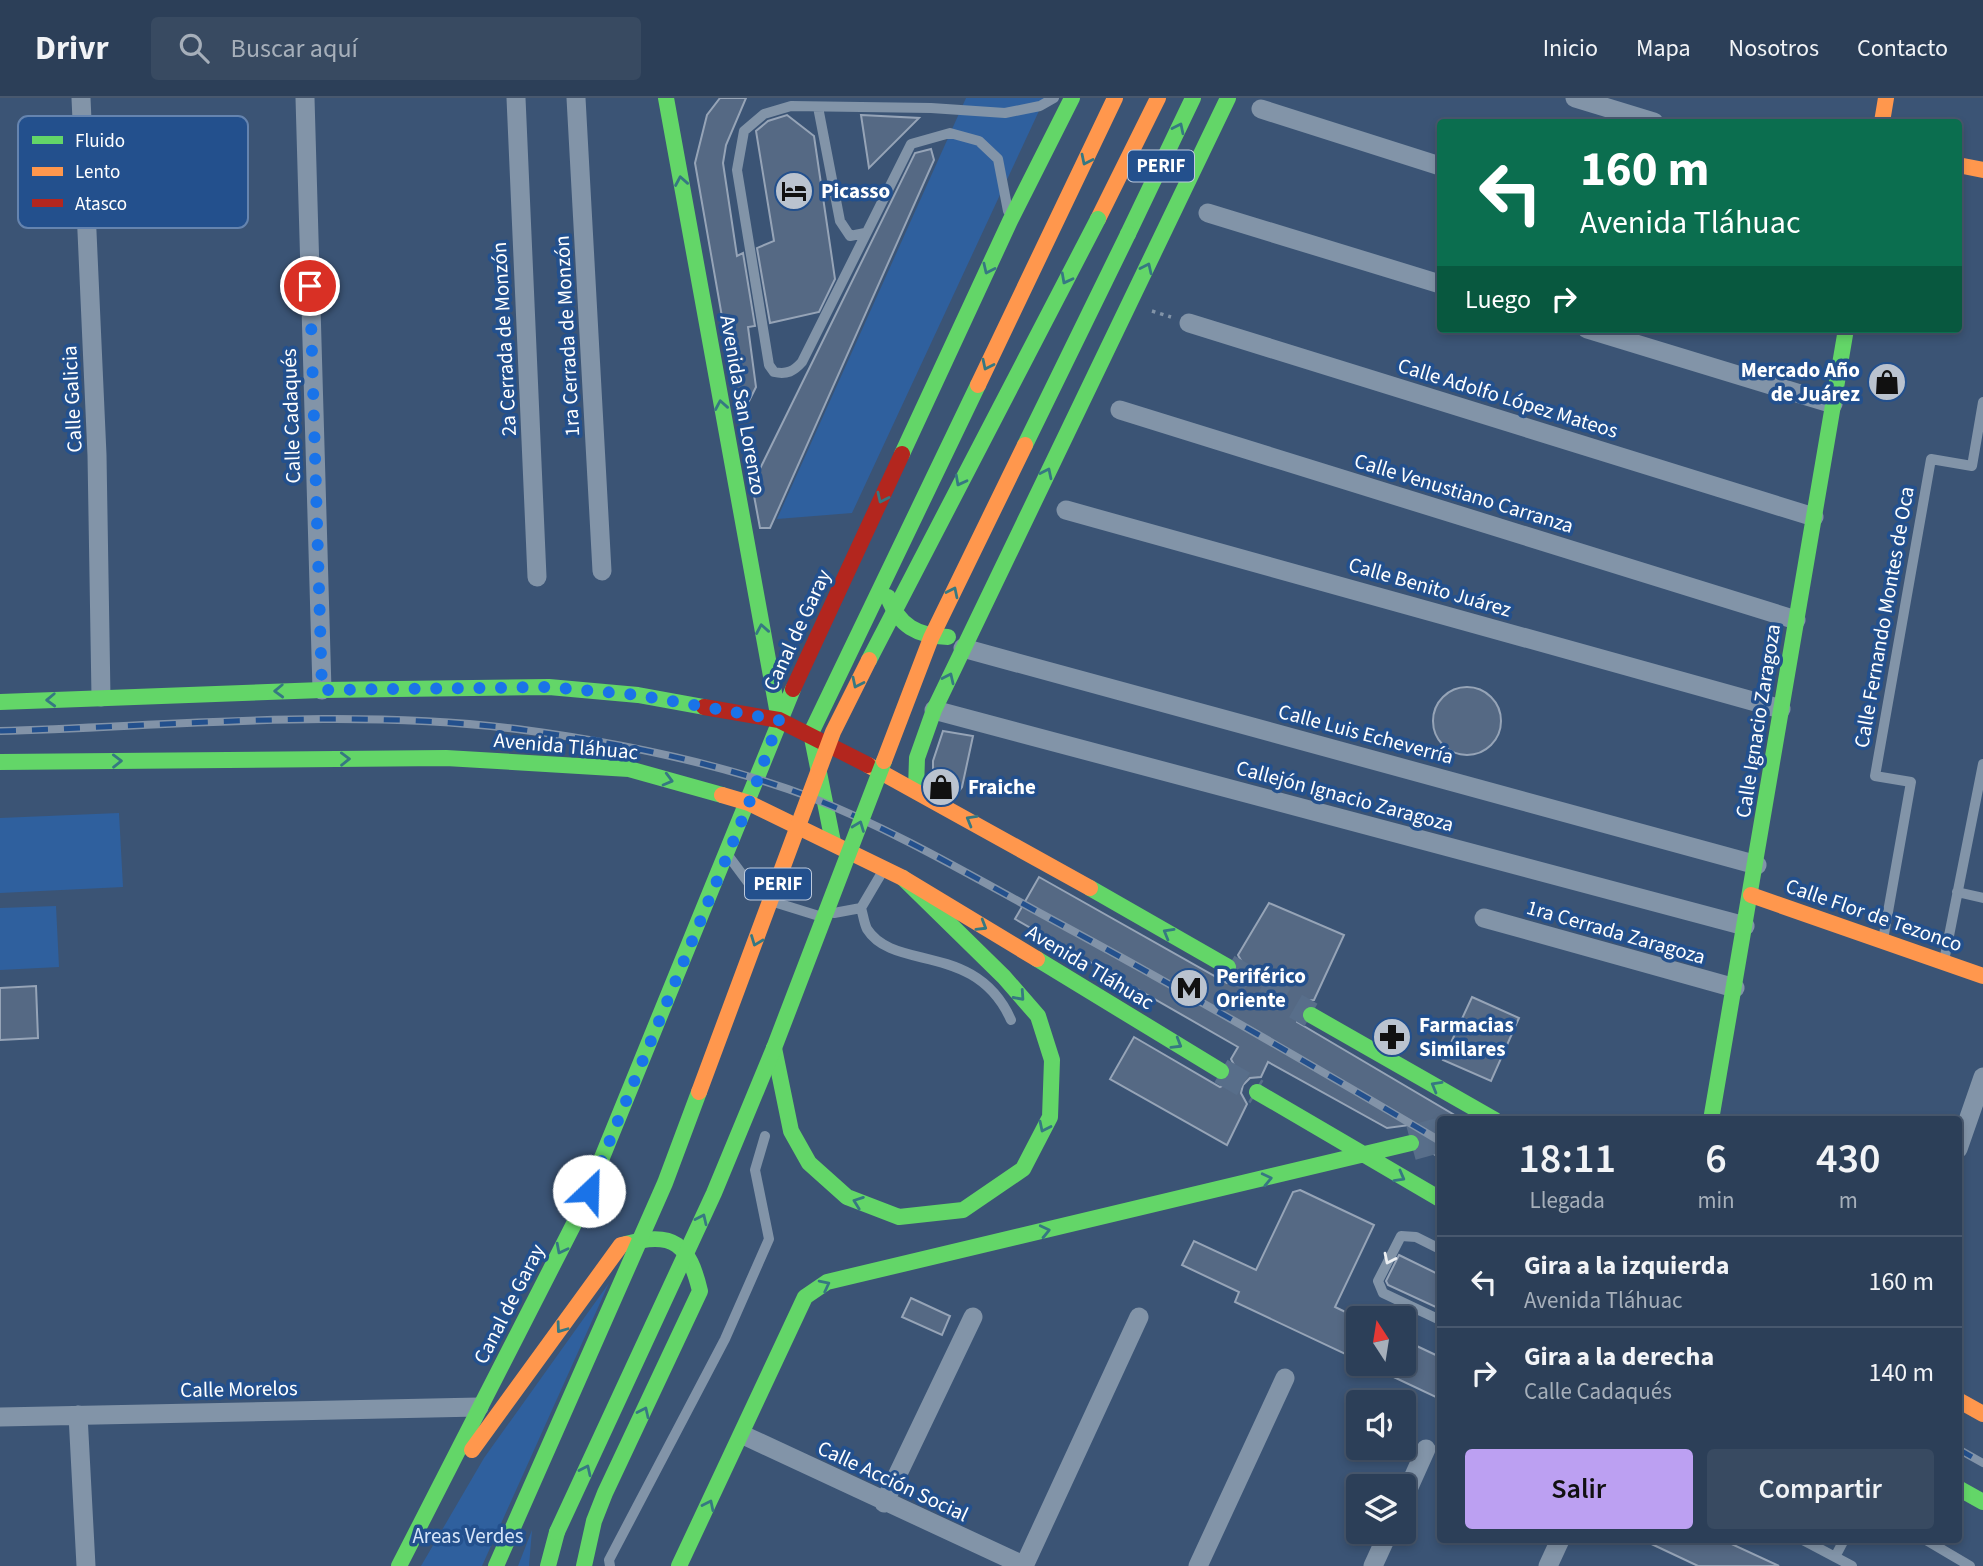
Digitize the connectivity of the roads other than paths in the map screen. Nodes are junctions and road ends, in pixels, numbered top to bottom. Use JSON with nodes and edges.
{"nodes":[{"id":1,"x":81,"y":98,"type":"edge"},
{"id":2,"x":305,"y":98,"type":"edge"},
{"id":3,"x":516,"y":98,"type":"edge"},
{"id":4,"x":576,"y":98,"type":"edge"},
{"id":5,"x":666,"y":98,"type":"edge"},
{"id":6,"x":949,"y":98,"type":"edge"},
{"id":7,"x":1054,"y":98,"type":"edge"},
{"id":8,"x":1072,"y":98,"type":"edge"},
{"id":9,"x":1115,"y":98,"type":"edge"},
{"id":10,"x":1158,"y":98,"type":"edge"},
{"id":11,"x":1193,"y":98,"type":"edge"},
{"id":12,"x":1228,"y":98,"type":"edge"},
{"id":13,"x":1575,"y":98,"type":"edge"},
{"id":14,"x":1886,"y":98,"type":"edge"},
{"id":15,"x":930,"y":103,"type":"edge"},
{"id":16,"x":818,"y":107,"type":"junction"},
{"id":17,"x":1261,"y":109,"type":"dead end"},
{"id":18,"x":949,"y":111,"type":"junction"},
{"id":19,"x":82,"y":116,"type":"edge"},
{"id":20,"x":1644,"y":119,"type":"edge"},
{"id":21,"x":1882,"y":119,"type":"edge"},
{"id":22,"x":1437,"y":165,"type":"edge"},
{"id":23,"x":1962,"y":166,"type":"edge"},
{"id":24,"x":1983,"y":170,"type":"edge"},
{"id":25,"x":1208,"y":213,"type":"dead end"},
{"id":26,"x":1010,"y":221,"type":"junction"},
{"id":27,"x":87,"y":228,"type":"edge"},
{"id":28,"x":865,"y":233,"type":"junction"},
{"id":29,"x":1437,"y":283,"type":"edge"},
{"id":30,"x":1189,"y":323,"type":"road end"},
{"id":31,"x":1600,"y":333,"type":"edge"},
{"id":32,"x":1845,"y":333,"type":"edge"},
{"id":33,"x":1983,"y":402,"type":"edge"},
{"id":34,"x":1833,"y":404,"type":"junction"},
{"id":35,"x":1120,"y":410,"type":"dead end"},
{"id":36,"x":1066,"y":510,"type":"dead end"},
{"id":37,"x":1814,"y":517,"type":"junction"},
{"id":38,"x":602,"y":571,"type":"dead end"},
{"id":39,"x":537,"y":577,"type":"dead end"},
{"id":40,"x":886,"y":578,"type":"junction"},
{"id":41,"x":1796,"y":620,"type":"junction"},
{"id":42,"x":973,"y":627,"type":"junction"},
{"id":43,"x":963,"y":648,"type":"junction"},
{"id":44,"x":322,"y":690,"type":"junction"},
{"id":45,"x":101,"y":697,"type":"junction"},
{"id":46,"x":0,"y":702,"type":"edge"},
{"id":47,"x":1781,"y":709,"type":"junction"},
{"id":48,"x":934,"y":710,"type":"junction"},
{"id":49,"x":779,"y":720,"type":"junction"},
{"id":50,"x":811,"y":733,"type":"junction"},
{"id":51,"x":0,"y":762,"type":"edge"},
{"id":52,"x":1983,"y":764,"type":"edge"},
{"id":53,"x":916,"y":789,"type":"junction"},
{"id":54,"x":749,"y":803,"type":"junction"},
{"id":55,"x":833,"y":842,"type":"junction"},
{"id":56,"x":728,"y":855,"type":"junction"},
{"id":57,"x":1757,"y":864,"type":"junction"},
{"id":58,"x":884,"y":869,"type":"junction"},
{"id":59,"x":902,"y":878,"type":"junction"},
{"id":60,"x":1957,"y":892,"type":"junction"},
{"id":61,"x":1751,"y":895,"type":"junction"},
{"id":62,"x":1983,"y":898,"type":"edge"},
{"id":63,"x":861,"y":908,"type":"junction"},
{"id":64,"x":1484,"y":918,"type":"dead end"},
{"id":65,"x":1745,"y":926,"type":"junction"},
{"id":66,"x":1883,"y":940,"type":"junction"},
{"id":67,"x":1944,"y":961,"type":"junction"},
{"id":68,"x":1228,"y":967,"type":"tunnel mouth"},
{"id":69,"x":1983,"y":975,"type":"edge"},
{"id":70,"x":1735,"y":988,"type":"junction"},
{"id":71,"x":1311,"y":1014,"type":"tunnel mouth"},
{"id":72,"x":1011,"y":1020,"type":"dead end"},
{"id":73,"x":774,"y":1048,"type":"junction"},
{"id":74,"x":1221,"y":1071,"type":"tunnel mouth"},
{"id":75,"x":1983,"y":1077,"type":"edge"},
{"id":76,"x":1257,"y":1093,"type":"tunnel mouth"},
{"id":77,"x":1488,"y":1116,"type":"edge"},
{"id":78,"x":1713,"y":1116,"type":"edge"},
{"id":79,"x":765,"y":1136,"type":"dead end"},
{"id":80,"x":1962,"y":1137,"type":"edge"},
{"id":81,"x":1411,"y":1143,"type":"tunnel mouth"},
{"id":82,"x":1362,"y":1156,"type":"junction"},
{"id":83,"x":1437,"y":1197,"type":"edge"},
{"id":84,"x":1437,"y":1248,"type":"edge"},
{"id":85,"x":973,"y":1317,"type":"dead end"},
{"id":86,"x":1139,"y":1317,"type":"dead end"},
{"id":87,"x":1437,"y":1319,"type":"edge"},
{"id":88,"x":1285,"y":1378,"type":"dead end"},
{"id":89,"x":1962,"y":1402,"type":"edge"},
{"id":90,"x":479,"y":1407,"type":"junction"},
{"id":91,"x":1983,"y":1414,"type":"edge"},
{"id":92,"x":78,"y":1415,"type":"junction"},
{"id":93,"x":0,"y":1417,"type":"edge"},
{"id":94,"x":743,"y":1435,"type":"junction"},
{"id":95,"x":1426,"y":1449,"type":"dead end"},
{"id":96,"x":1415,"y":1474,"type":"edge"},
{"id":97,"x":1962,"y":1490,"type":"edge"},
{"id":98,"x":1983,"y":1502,"type":"edge"},
{"id":99,"x":884,"y":1503,"type":"junction"},
{"id":100,"x":423,"y":1516,"type":"junction"},
{"id":101,"x":1559,"y":1543,"type":"edge"},
{"id":102,"x":1809,"y":1543,"type":"edge"},
{"id":103,"x":1842,"y":1543,"type":"edge"},
{"id":104,"x":1931,"y":1543,"type":"edge"},
{"id":105,"x":1383,"y":1544,"type":"edge"},
{"id":106,"x":1835,"y":1557,"type":"junction"},
{"id":107,"x":86,"y":1566,"type":"edge"},
{"id":108,"x":399,"y":1566,"type":"edge"},
{"id":109,"x":496,"y":1566,"type":"edge"},
{"id":110,"x":548,"y":1566,"type":"edge"},
{"id":111,"x":583,"y":1566,"type":"edge"},
{"id":112,"x":610,"y":1566,"type":"edge"},
{"id":113,"x":679,"y":1566,"type":"edge"},
{"id":114,"x":1025,"y":1566,"type":"edge"},
{"id":115,"x":1198,"y":1566,"type":"edge"},
{"id":116,"x":1373,"y":1566,"type":"edge"},
{"id":117,"x":1548,"y":1566,"type":"edge"},
{"id":118,"x":1852,"y":1566,"type":"edge"},
{"id":119,"x":1970,"y":1566,"type":"edge"}],
"edges":[{"from":1,"to":19,"type":"street","name":"Calle Galicia"},
{"from":2,"to":44,"type":"street","name":"Calle Cadaqués"},
{"from":3,"to":39,"type":"street","name":"2a Cerrada de Monzón"},
{"from":4,"to":38,"type":"street","name":"1ra Cerrada de Monzón"},
{"from":49,"to":5,"type":"main road","name":"Avenida San Lorenzo","one_way":true},
{"from":6,"to":18,"type":"lane"},
{"from":7,"to":18,"type":"lane"},
{"from":8,"to":26,"type":"main road","name":"Canal de Garay"},
{"from":9,"to":40,"type":"main road","one_way":true},
{"from":10,"to":109,"type":"main road","number":"PERIF","one_way":true,"bridge":true},
{"from":73,"to":11,"type":"main road","number":"PERIF","one_way":true,"bridge":true},
{"from":42,"to":12,"type":"main road","one_way":true},
{"from":13,"to":20,"type":"street"},
{"from":14,"to":21,"type":"main road"},
{"from":15,"to":16,"type":"lane"},
{"from":15,"to":18,"type":"lane"},
{"from":16,"to":28,"type":"lane"},
{"from":16,"to":28,"type":"lane"},
{"from":17,"to":22,"type":"street"},
{"from":23,"to":24,"type":"main road"},
{"from":25,"to":29,"type":"street"},
{"from":26,"to":28,"type":"lane"},
{"from":26,"to":49,"type":"main road","name":"Canal de Garay","one_way":true},
{"from":27,"to":45,"type":"street","name":"Calle Galicia"},
{"from":30,"to":37,"type":"street","name":"Calle Adolfo López Mateos"},
{"from":31,"to":34,"type":"street"},
{"from":32,"to":34,"type":"main road","name":"Calle Ignacio Zaragoza"},
{"from":33,"to":66,"type":"lane","name":"Calle Fernando Montes de Oca"},
{"from":34,"to":37,"type":"main road","name":"Calle Ignacio Zaragoza"},
{"from":35,"to":41,"type":"street","name":"Calle Venustiano Carranza"},
{"from":36,"to":47,"type":"street","name":"Calle Benito Juárez"},
{"from":37,"to":41,"type":"main road","name":"Calle Ignacio Zaragoza"},
{"from":40,"to":42,"type":"main road"},
{"from":40,"to":50,"type":"main road"},
{"from":41,"to":47,"type":"main road","name":"Calle Ignacio Zaragoza"},
{"from":42,"to":43,"type":"main road"},
{"from":48,"to":43,"type":"main road","one_way":true},
{"from":43,"to":57,"type":"street","name":"Calle Luis Echeverría"},
{"from":44,"to":45,"type":"main road","one_way":true},
{"from":44,"to":49,"type":"main road"},
{"from":45,"to":46,"type":"main road","one_way":true},
{"from":47,"to":57,"type":"main road","name":"Calle Ignacio Zaragoza"},
{"from":48,"to":53,"type":"main road"},
{"from":48,"to":65,"type":"street","name":"Callejón Ignacio Zaragoza"},
{"from":49,"to":50,"type":"main road"},
{"from":49,"to":54,"type":"main road","name":"Canal de Garay"},
{"from":50,"to":53,"type":"main road"},
{"from":50,"to":55,"type":"main road"},
{"from":51,"to":54,"type":"main road","name":"Avenida Tláhuac","one_way":true},
{"from":52,"to":60,"type":"lane"},
{"from":68,"to":53,"type":"main road","one_way":true},
{"from":54,"to":55,"type":"main road","name":"Avenida Tláhuac"},
{"from":54,"to":56,"type":"main road","name":"Canal de Garay"},
{"from":55,"to":58,"type":"main road","name":"Avenida Tláhuac"},
{"from":56,"to":63,"type":"lane"},
{"from":56,"to":90,"type":"main road","name":"Canal de Garay","one_way":true},
{"from":57,"to":61,"type":"main road","name":"Calle Ignacio Zaragoza"},
{"from":58,"to":59,"type":"main road","name":"Avenida Tláhuac"},
{"from":58,"to":63,"type":"lane"},
{"from":59,"to":73,"type":"main road","one_way":true},
{"from":59,"to":74,"type":"main road","name":"Avenida Tláhuac","one_way":true},
{"from":60,"to":62,"type":"lane"},
{"from":60,"to":67,"type":"lane"},
{"from":61,"to":65,"type":"main road","name":"Calle Ignacio Zaragoza"},
{"from":61,"to":66,"type":"main road","name":"Calle Flor de Tezonco"},
{"from":63,"to":72,"type":"lane"},
{"from":64,"to":70,"type":"street","name":"1ra Cerrada Zaragoza"},
{"from":65,"to":70,"type":"main road","name":"Calle Ignacio Zaragoza"},
{"from":66,"to":67,"type":"main road","name":"Calle Flor de Tezonco"},
{"from":67,"to":69,"type":"main road","name":"Calle Flor de Tezonco"},
{"from":70,"to":78,"type":"main road","name":"Calle Ignacio Zaragoza"},
{"from":77,"to":71,"type":"main road","one_way":true},
{"from":110,"to":73,"type":"main road","number":"PERIF","one_way":true,"bridge":true},
{"from":75,"to":80,"type":"street"},
{"from":76,"to":82,"type":"main road"},
{"from":79,"to":112,"type":"lane"},
{"from":81,"to":82,"type":"main road"},
{"from":82,"to":83,"type":"main road","one_way":true},
{"from":94,"to":82,"type":"main road","one_way":true},
{"from":84,"to":87,"type":"lane","one_way":true},
{"from":85,"to":99,"type":"street"},
{"from":86,"to":114,"type":"street"},
{"from":88,"to":115,"type":"street"},
{"from":89,"to":91,"type":"main road"},
{"from":90,"to":92,"type":"street","name":"Calle Morelos"},
{"from":90,"to":100,"type":"main road","name":"Canal de Garay"},
{"from":92,"to":93,"type":"street","name":"Calle Morelos"},
{"from":92,"to":107,"type":"street"},
{"from":94,"to":99,"type":"street","name":"Calle Acción Social"},
{"from":113,"to":94,"type":"main road","one_way":true},
{"from":95,"to":96,"type":"street"},
{"from":97,"to":98,"type":"main road"},
{"from":99,"to":114,"type":"street","name":"Calle Acción Social"},
{"from":100,"to":108,"type":"main road","name":"Canal de Garay"},
{"from":111,"to":100,"type":"main road","one_way":true},
{"from":101,"to":117,"type":"street"},
{"from":102,"to":106,"type":"lane"},
{"from":103,"to":106,"type":"lane"},
{"from":104,"to":119,"type":"lane"},
{"from":105,"to":116,"type":"street"},
{"from":106,"to":118,"type":"lane"}]}
